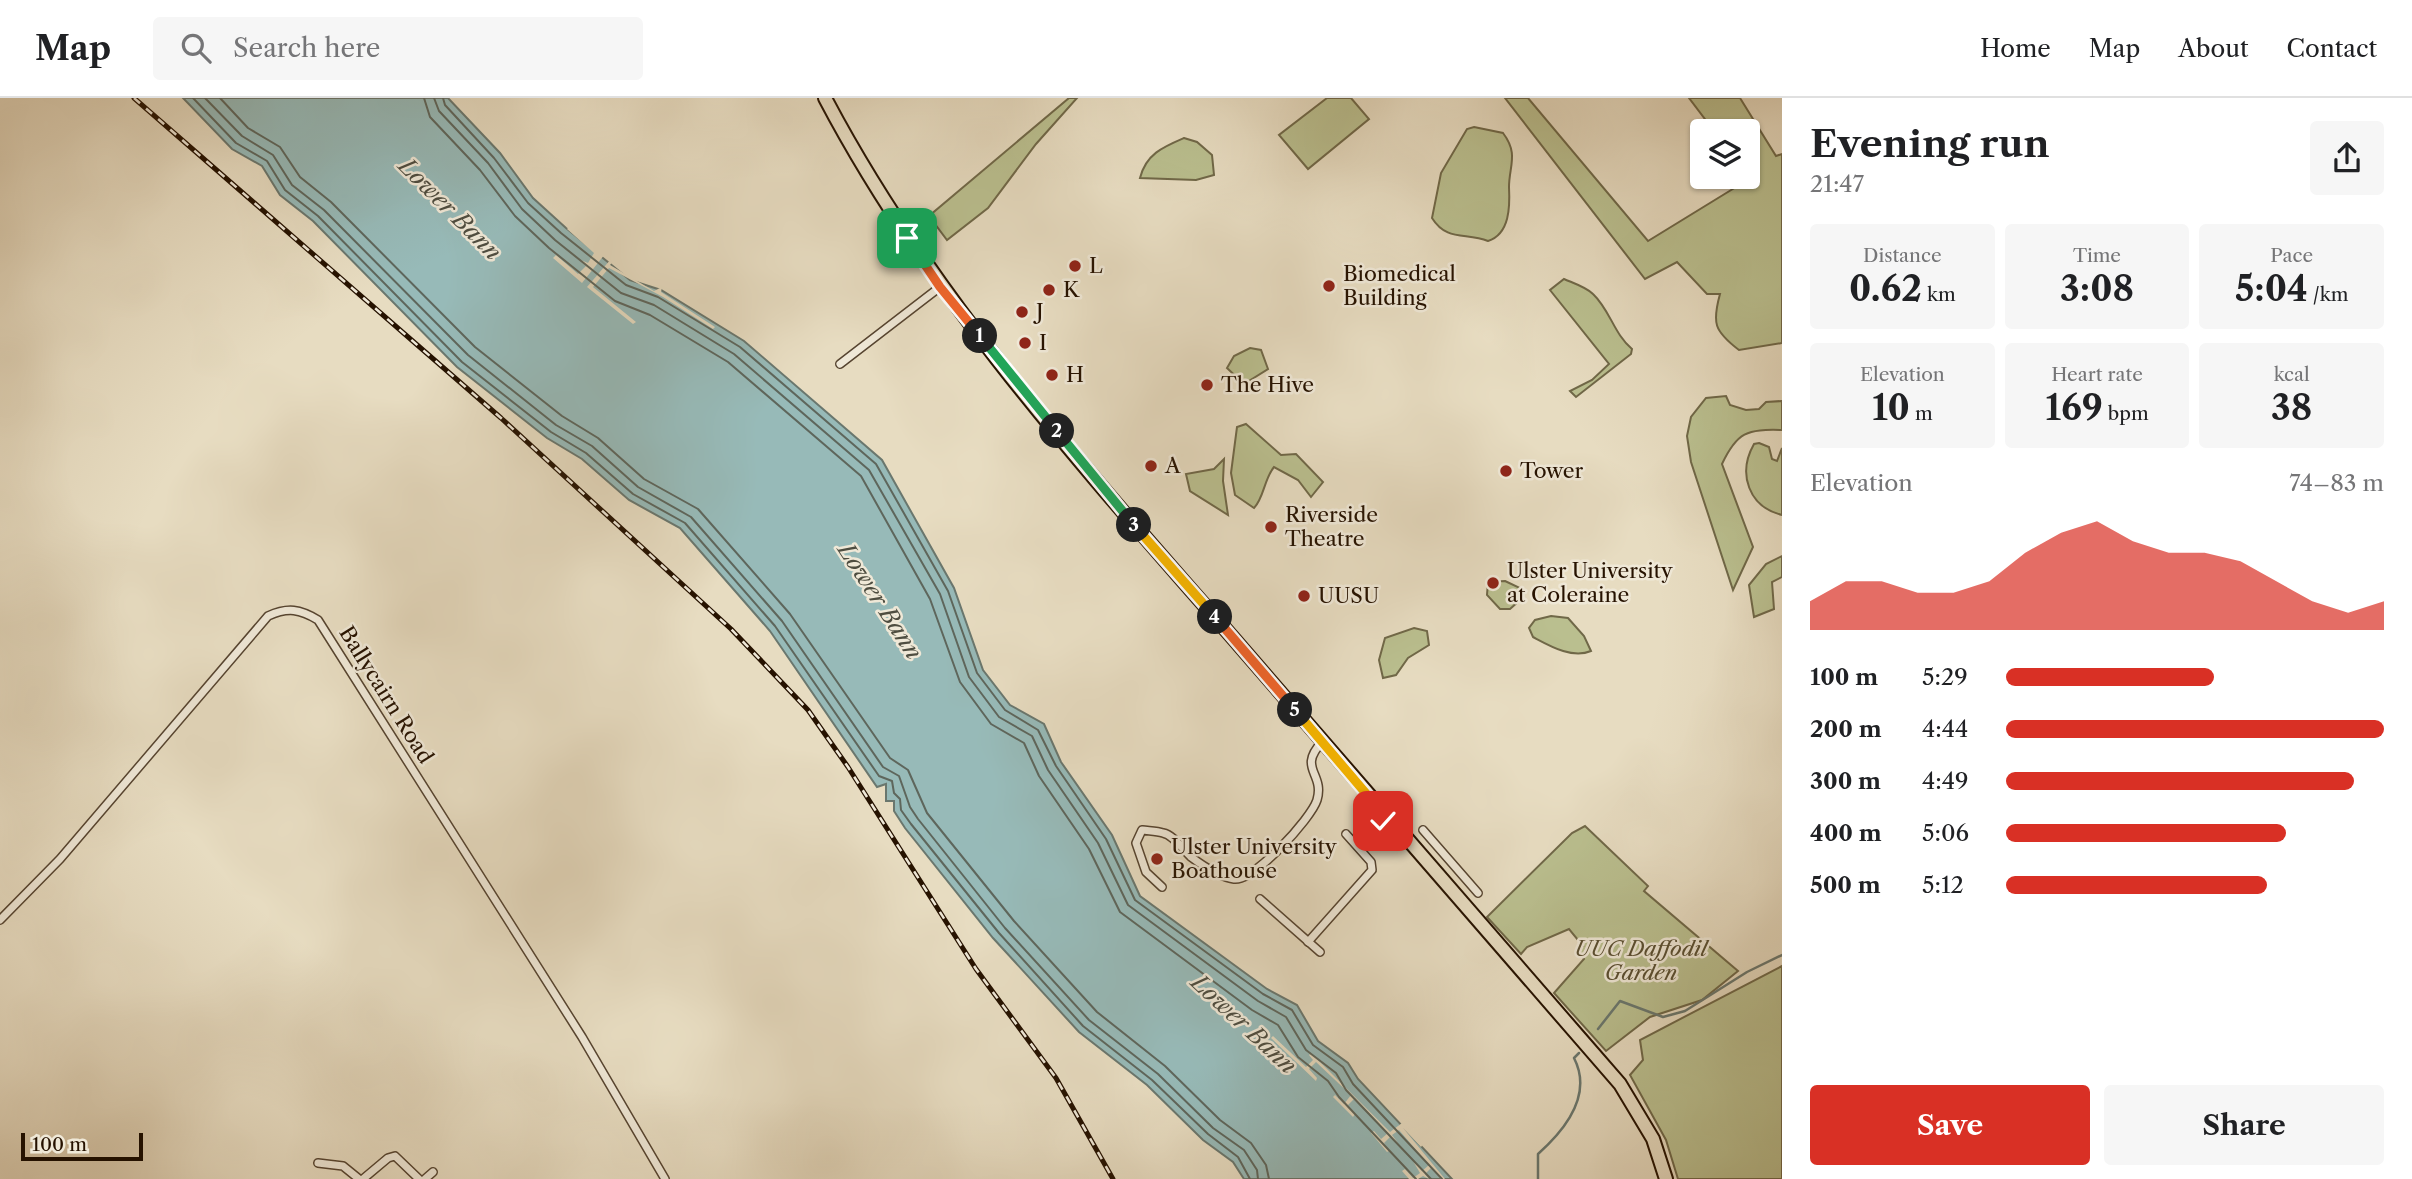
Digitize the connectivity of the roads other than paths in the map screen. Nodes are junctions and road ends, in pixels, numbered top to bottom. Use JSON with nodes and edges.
{"nodes":[{"id":1,"x":825,"y":98,"type":"edge"},
{"id":2,"x":940,"y":287,"type":"junction"},
{"id":3,"x":840,"y":364,"type":"dead end"},
{"id":4,"x":1322,"y":742,"type":"junction"},
{"id":5,"x":1386,"y":817,"type":"junction"},
{"id":6,"x":1423,"y":830,"type":"dead end"},
{"id":7,"x":1346,"y":834,"type":"dead end"},
{"id":8,"x":1356,"y":844,"type":"junction"},
{"id":9,"x":1162,"y":887,"type":"dead end"},
{"id":10,"x":1479,"y":893,"type":"dead end"},
{"id":11,"x":1260,"y":899,"type":"dead end"},
{"id":12,"x":0,"y":920,"type":"edge"},
{"id":13,"x":1308,"y":942,"type":"junction"},
{"id":14,"x":1320,"y":952,"type":"dead end"},
{"id":15,"x":318,"y":1163,"type":"dead end"},
{"id":16,"x":433,"y":1172,"type":"dead end"},
{"id":17,"x":361,"y":1179,"type":"edge"},
{"id":18,"x":419,"y":1179,"type":"edge"},
{"id":19,"x":425,"y":1179,"type":"edge"},
{"id":20,"x":665,"y":1179,"type":"edge"},
{"id":21,"x":1666,"y":1179,"type":"edge"}],
"edges":[{"from":1,"to":2,"type":"main road"},
{"from":2,"to":3,"type":"street"},
{"from":2,"to":4,"type":"main road"},
{"from":4,"to":5,"type":"main road"},
{"from":4,"to":9,"type":"street"},
{"from":5,"to":8,"type":"street"},
{"from":5,"to":21,"type":"main road"},
{"from":6,"to":10,"type":"street"},
{"from":7,"to":8,"type":"street"},
{"from":8,"to":13,"type":"street"},
{"from":11,"to":13,"type":"street"},
{"from":12,"to":20,"type":"street","name":"Ballycairn Road"},
{"from":13,"to":14,"type":"street"},
{"from":15,"to":17,"type":"street"},
{"from":16,"to":19,"type":"street"},
{"from":17,"to":18,"type":"street"}]}
